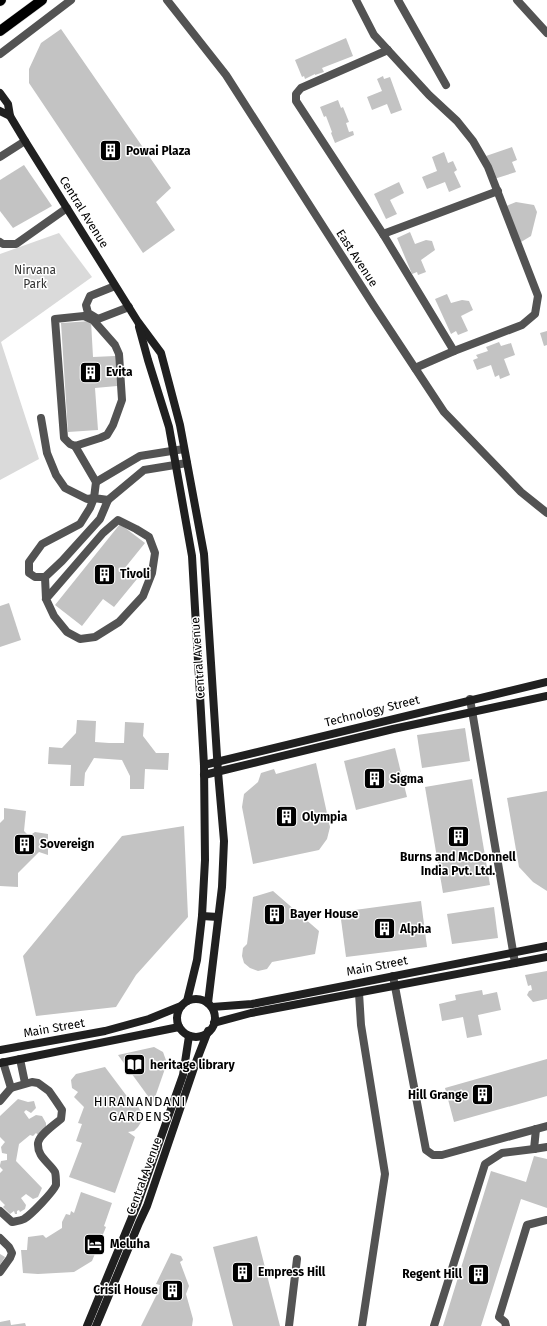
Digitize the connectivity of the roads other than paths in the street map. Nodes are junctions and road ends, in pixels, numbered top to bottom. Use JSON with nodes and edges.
{"nodes":[{"id":1,"x":42,"y":0,"type":"edge"},
{"id":2,"x":71,"y":0,"type":"edge"},
{"id":3,"x":167,"y":0,"type":"edge"},
{"id":4,"x":356,"y":0,"type":"edge"},
{"id":5,"x":398,"y":0,"type":"edge"},
{"id":6,"x":517,"y":0,"type":"edge"},
{"id":7,"x":0,"y":31,"type":"edge"},
{"id":8,"x":547,"y":33,"type":"edge"},
{"id":9,"x":388,"y":50,"type":"junction"},
{"id":10,"x":0,"y":54,"type":"edge"},
{"id":11,"x":446,"y":85,"type":"dead end"},
{"id":12,"x":0,"y":93,"type":"edge"},
{"id":13,"x":0,"y":111,"type":"edge"},
{"id":14,"x":10,"y":116,"type":"junction"},
{"id":15,"x":25,"y":141,"type":"junction"},
{"id":16,"x":0,"y":158,"type":"edge"},
{"id":17,"x":498,"y":192,"type":"junction"},
{"id":18,"x":67,"y":208,"type":"junction"},
{"id":19,"x":383,"y":234,"type":"junction"},
{"id":20,"x":0,"y":242,"type":"edge"},
{"id":21,"x":115,"y":286,"type":"junction"},
{"id":22,"x":129,"y":307,"type":"junction"},
{"id":23,"x":138,"y":322,"type":"junction"},
{"id":24,"x":454,"y":351,"type":"junction"},
{"id":25,"x":415,"y":368,"type":"junction"},
{"id":26,"x":41,"y":418,"type":"dead end"},
{"id":27,"x":75,"y":446,"type":"junction"},
{"id":28,"x":184,"y":448,"type":"junction"},
{"id":29,"x":173,"y":450,"type":"junction"},
{"id":30,"x":145,"y":455,"type":"junction"},
{"id":31,"x":187,"y":463,"type":"junction"},
{"id":32,"x":176,"y":464,"type":"junction"},
{"id":33,"x":148,"y":469,"type":"junction"},
{"id":34,"x":96,"y":482,"type":"junction"},
{"id":35,"x":94,"y":498,"type":"junction"},
{"id":36,"x":108,"y":500,"type":"junction"},
{"id":37,"x":547,"y":512,"type":"edge"},
{"id":38,"x":45,"y":577,"type":"junction"},
{"id":39,"x":46,"y":599,"type":"junction"},
{"id":40,"x":547,"y":682,"type":"edge"},
{"id":41,"x":547,"y":696,"type":"edge"},
{"id":42,"x":470,"y":699,"type":"junction"},
{"id":43,"x":472,"y":712,"type":"junction"},
{"id":44,"x":341,"y":731,"type":"junction"},
{"id":45,"x":343,"y":741,"type":"junction"},
{"id":46,"x":217,"y":762,"type":"junction"},
{"id":47,"x":204,"y":765,"type":"junction"},
{"id":48,"x":218,"y":772,"type":"junction"},
{"id":49,"x":204,"y":775,"type":"junction"},
{"id":50,"x":202,"y":916,"type":"junction"},
{"id":51,"x":218,"y":917,"type":"junction"},
{"id":52,"x":547,"y":946,"type":"edge"},
{"id":53,"x":513,"y":952,"type":"junction"},
{"id":54,"x":547,"y":957,"type":"edge"},
{"id":55,"x":515,"y":963,"type":"junction"},
{"id":56,"x":393,"y":976,"type":"junction"},
{"id":57,"x":395,"y":986,"type":"junction"},
{"id":58,"x":359,"y":993,"type":"junction"},
{"id":59,"x":184,"y":1004,"type":"junction"},
{"id":60,"x":210,"y":1005,"type":"junction"},
{"id":61,"x":214,"y":1024,"type":"junction"},
{"id":62,"x":179,"y":1027,"type":"junction"},
{"id":63,"x":114,"y":1029,"type":"junction"},
{"id":64,"x":208,"y":1032,"type":"junction"},
{"id":65,"x":189,"y":1036,"type":"junction"},
{"id":66,"x":112,"y":1040,"type":"junction"},
{"id":67,"x":0,"y":1050,"type":"edge"},
{"id":68,"x":20,"y":1059,"type":"junction"},
{"id":69,"x":2,"y":1063,"type":"edge"},
{"id":70,"x":25,"y":1083,"type":"junction"},
{"id":71,"x":11,"y":1088,"type":"junction"},
{"id":72,"x":182,"y":1091,"type":"junction"},
{"id":73,"x":0,"y":1101,"type":"edge"},
{"id":74,"x":547,"y":1126,"type":"edge"},
{"id":75,"x":536,"y":1129,"type":"junction"},
{"id":76,"x":547,"y":1147,"type":"edge"},
{"id":77,"x":534,"y":1149,"type":"junction"},
{"id":78,"x":146,"y":1180,"type":"junction"},
{"id":79,"x":155,"y":1183,"type":"junction"},
{"id":80,"x":0,"y":1211,"type":"edge"},
{"id":81,"x":547,"y":1220,"type":"edge"},
{"id":82,"x":0,"y":1238,"type":"edge"},
{"id":83,"x":297,"y":1259,"type":"dead end"},
{"id":84,"x":0,"y":1272,"type":"edge"},
{"id":85,"x":97,"y":1313,"type":"junction"},
{"id":86,"x":87,"y":1326,"type":"edge"},
{"id":87,"x":96,"y":1326,"type":"edge"},
{"id":88,"x":288,"y":1326,"type":"edge"},
{"id":89,"x":362,"y":1326,"type":"edge"},
{"id":90,"x":434,"y":1326,"type":"edge"},
{"id":91,"x":506,"y":1326,"type":"edge"}],
"edges":[{"from":1,"to":7,"type":"main road"},
{"from":2,"to":10,"type":"street"},
{"from":3,"to":25,"type":"street","name":"East Avenue"},
{"from":4,"to":9,"type":"street"},
{"from":5,"to":11,"type":"street"},
{"from":6,"to":8,"type":"street"},
{"from":9,"to":17,"type":"street"},
{"from":9,"to":19,"type":"street"},
{"from":12,"to":14,"type":"main road","name":"Central Avenue"},
{"from":13,"to":14,"type":"main road"},
{"from":14,"to":15,"type":"main road","name":"Central Avenue"},
{"from":15,"to":16,"type":"street"},
{"from":15,"to":18,"type":"main road","name":"Central Avenue"},
{"from":17,"to":19,"type":"street"},
{"from":17,"to":24,"type":"street"},
{"from":18,"to":20,"type":"street"},
{"from":18,"to":21,"type":"main road","name":"Central Avenue"},
{"from":19,"to":24,"type":"street"},
{"from":21,"to":22,"type":"main road","name":"Central Avenue"},
{"from":21,"to":22,"type":"street"},
{"from":22,"to":23,"type":"main road","name":"Central Avenue"},
{"from":23,"to":28,"type":"main road","name":"Central Avenue"},
{"from":23,"to":29,"type":"main road","name":"Central Avenue"},
{"from":24,"to":25,"type":"street"},
{"from":25,"to":37,"type":"street","name":"East Avenue"},
{"from":26,"to":35,"type":"street"},
{"from":27,"to":27,"type":"street"},
{"from":27,"to":34,"type":"street"},
{"from":28,"to":29,"type":"street"},
{"from":28,"to":31,"type":"main road","name":"Central Avenue"},
{"from":29,"to":30,"type":"street"},
{"from":29,"to":32,"type":"main road","name":"Central Avenue"},
{"from":30,"to":33,"type":"street"},
{"from":30,"to":34,"type":"street"},
{"from":31,"to":32,"type":"street"},
{"from":31,"to":46,"type":"main road","name":"Central Avenue"},
{"from":32,"to":33,"type":"street"},
{"from":32,"to":47,"type":"main road","name":"Central Avenue"},
{"from":33,"to":36,"type":"street"},
{"from":34,"to":35,"type":"street"},
{"from":35,"to":36,"type":"street"},
{"from":35,"to":38,"type":"street"},
{"from":36,"to":38,"type":"street"},
{"from":38,"to":39,"type":"street"},
{"from":39,"to":39,"type":"street"},
{"from":40,"to":42,"type":"main road","name":"Technology Street"},
{"from":41,"to":43,"type":"main road"},
{"from":42,"to":43,"type":"street"},
{"from":42,"to":44,"type":"main road","name":"Technology Street"},
{"from":43,"to":45,"type":"main road"},
{"from":43,"to":53,"type":"street"},
{"from":44,"to":45,"type":"main road"},
{"from":44,"to":46,"type":"main road","name":"Technology Street"},
{"from":45,"to":48,"type":"main road"},
{"from":46,"to":47,"type":"main road","name":"Technology Street"},
{"from":46,"to":48,"type":"main road","name":"Central Avenue"},
{"from":47,"to":49,"type":"main road","name":"Central Avenue"},
{"from":48,"to":49,"type":"main road"},
{"from":48,"to":51,"type":"main road","name":"Central Avenue"},
{"from":49,"to":50,"type":"main road","name":"Central Avenue"},
{"from":50,"to":51,"type":"main road"},
{"from":50,"to":59,"type":"main road","name":"Central Avenue"},
{"from":51,"to":60,"type":"main road","name":"Central Avenue"},
{"from":52,"to":53,"type":"main road","name":"Main Street"},
{"from":53,"to":55,"type":"street"},
{"from":53,"to":56,"type":"main road","name":"Main Street"},
{"from":54,"to":55,"type":"main road","name":"Main Street"},
{"from":55,"to":57,"type":"main road","name":"Main Street"},
{"from":56,"to":57,"type":"street"},
{"from":56,"to":60,"type":"main road","name":"Main Street"},
{"from":57,"to":58,"type":"main road","name":"Main Street"},
{"from":57,"to":75,"type":"street"},
{"from":58,"to":61,"type":"main road","name":"Main Street"},
{"from":58,"to":89,"type":"street"},
{"from":59,"to":60,"type":"main road"},
{"from":59,"to":62,"type":"main road"},
{"from":59,"to":63,"type":"main road","name":"Main Street"},
{"from":60,"to":61,"type":"main road"},
{"from":61,"to":64,"type":"main road"},
{"from":62,"to":65,"type":"main road"},
{"from":62,"to":66,"type":"main road","name":"Main Street"},
{"from":63,"to":66,"type":"main road"},
{"from":63,"to":67,"type":"main road","name":"Main Street"},
{"from":64,"to":65,"type":"main road"},
{"from":64,"to":72,"type":"main road","name":"Central Avenue"},
{"from":65,"to":72,"type":"main road","name":"Central Avenue"},
{"from":66,"to":68,"type":"main road","name":"Main Street"},
{"from":68,"to":69,"type":"main road","name":"Main Street"},
{"from":68,"to":70,"type":"street"},
{"from":69,"to":71,"type":"street"},
{"from":70,"to":71,"type":"street"},
{"from":70,"to":80,"type":"street"},
{"from":71,"to":73,"type":"street"},
{"from":72,"to":78,"type":"main road","name":"Central Avenue"},
{"from":72,"to":79,"type":"main road","name":"Central Avenue"},
{"from":74,"to":75,"type":"street"},
{"from":75,"to":77,"type":"street"},
{"from":76,"to":77,"type":"street"},
{"from":77,"to":90,"type":"street"},
{"from":78,"to":79,"type":"main road"},
{"from":78,"to":85,"type":"main road","name":"Central Avenue"},
{"from":79,"to":85,"type":"main road","name":"Central Avenue"},
{"from":81,"to":91,"type":"street"},
{"from":82,"to":84,"type":"street"},
{"from":83,"to":88,"type":"street"},
{"from":85,"to":86,"type":"main road","name":"Central Avenue"},
{"from":85,"to":87,"type":"main road","name":"Central Avenue"}]}
